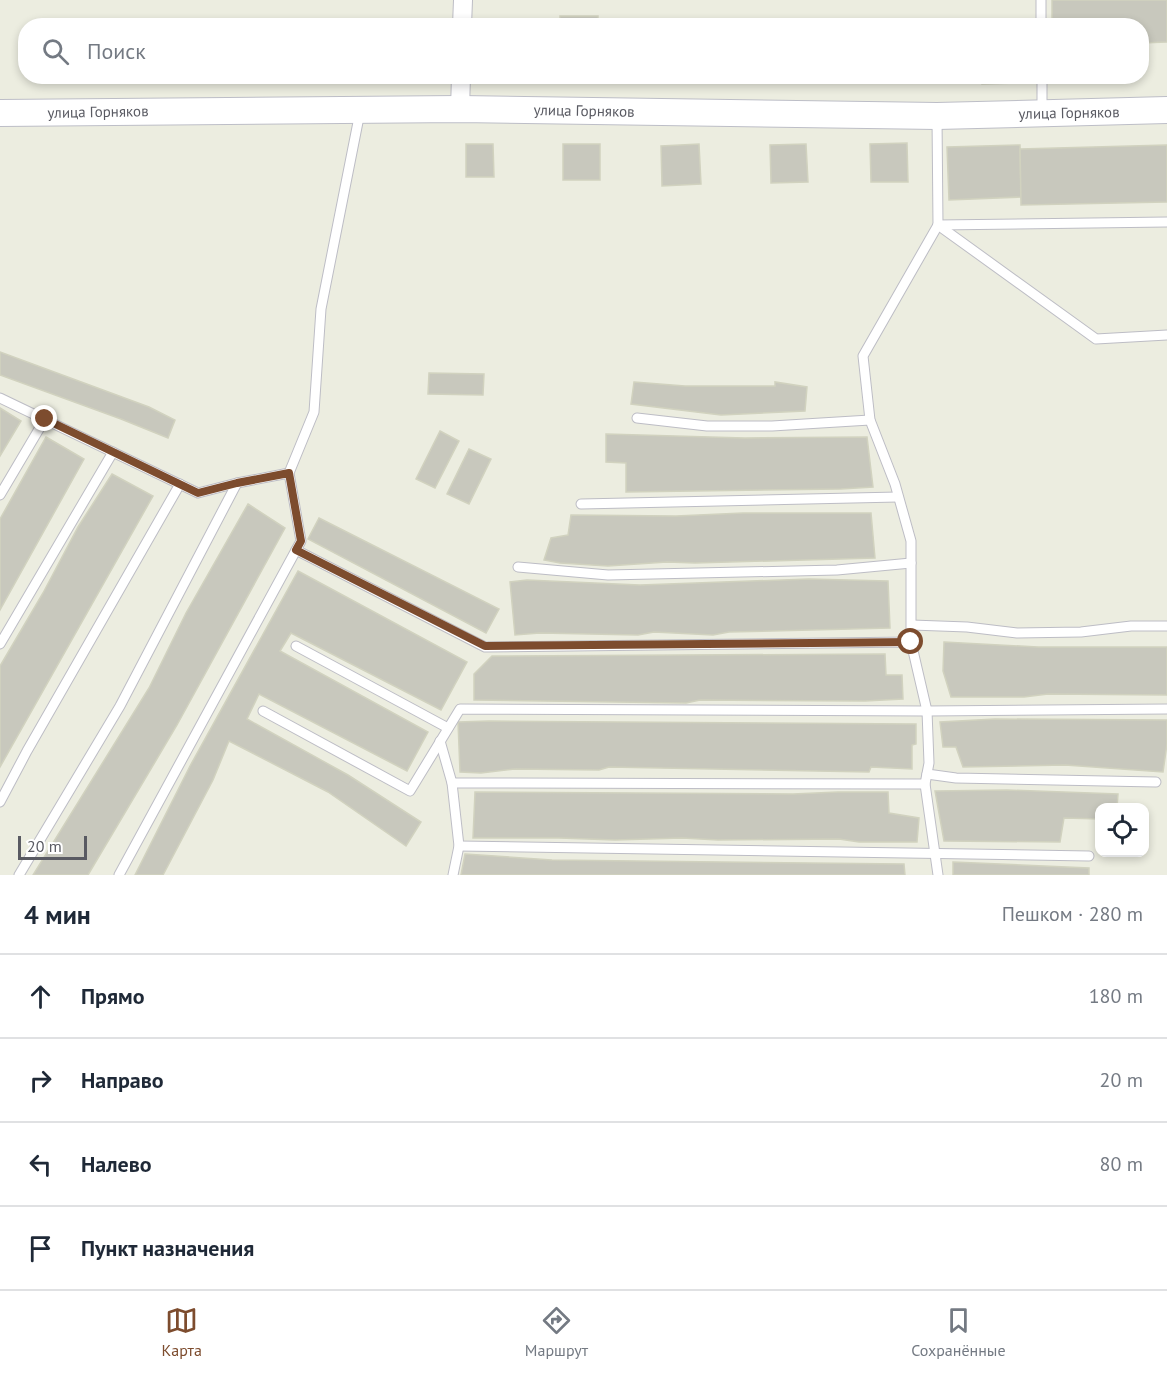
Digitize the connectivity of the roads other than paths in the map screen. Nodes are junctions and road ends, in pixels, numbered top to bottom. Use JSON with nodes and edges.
{"nodes":[{"id":1,"x":463,"y":0,"type":"edge"},
{"id":2,"x":1041,"y":0,"type":"edge"},
{"id":3,"x":462,"y":18,"type":"edge"},
{"id":4,"x":1041,"y":18,"type":"edge"},
{"id":5,"x":461,"y":84,"type":"edge"},
{"id":6,"x":1042,"y":84,"type":"edge"},
{"id":7,"x":460,"y":109,"type":"junction"},
{"id":8,"x":360,"y":110,"type":"junction"},
{"id":9,"x":1167,"y":110,"type":"edge"},
{"id":10,"x":0,"y":113,"type":"edge"},
{"id":11,"x":1042,"y":114,"type":"junction"},
{"id":12,"x":937,"y":116,"type":"junction"},
{"id":13,"x":1167,"y":222,"type":"edge"},
{"id":14,"x":938,"y":225,"type":"junction"},
{"id":15,"x":1167,"y":335,"type":"edge"},
{"id":16,"x":0,"y":398,"type":"edge"},
{"id":17,"x":637,"y":418,"type":"dead end"},
{"id":18,"x":45,"y":419,"type":"junction"},
{"id":19,"x":870,"y":420,"type":"junction"},
{"id":20,"x":113,"y":452,"type":"junction"},
{"id":21,"x":289,"y":473,"type":"junction"},
{"id":22,"x":237,"y":483,"type":"junction"},
{"id":23,"x":180,"y":484,"type":"junction"},
{"id":24,"x":0,"y":495,"type":"edge"},
{"id":25,"x":898,"y":497,"type":"junction"},
{"id":26,"x":580,"y":504,"type":"dead end"},
{"id":27,"x":296,"y":550,"type":"junction"},
{"id":28,"x":911,"y":563,"type":"junction"},
{"id":29,"x":518,"y":567,"type":"dead end"},
{"id":30,"x":912,"y":625,"type":"junction"},
{"id":31,"x":1167,"y":626,"type":"edge"},
{"id":32,"x":911,"y":642,"type":"junction"},
{"id":33,"x":0,"y":644,"type":"edge"},
{"id":34,"x":296,"y":646,"type":"dead end"},
{"id":35,"x":1167,"y":709,"type":"edge"},
{"id":36,"x":263,"y":711,"type":"dead end"},
{"id":37,"x":927,"y":711,"type":"junction"},
{"id":38,"x":448,"y":728,"type":"junction"},
{"id":39,"x":440,"y":741,"type":"junction"},
{"id":40,"x":926,"y":779,"type":"junction"},
{"id":41,"x":1156,"y":782,"type":"dead end"},
{"id":42,"x":452,"y":783,"type":"junction"},
{"id":43,"x":0,"y":802,"type":"edge"},
{"id":44,"x":459,"y":846,"type":"junction"},
{"id":45,"x":935,"y":854,"type":"junction"},
{"id":46,"x":1089,"y":856,"type":"dead end"},
{"id":47,"x":19,"y":875,"type":"edge"},
{"id":48,"x":119,"y":875,"type":"edge"},
{"id":49,"x":453,"y":875,"type":"edge"},
{"id":50,"x":938,"y":875,"type":"edge"}],
"edges":[{"from":1,"to":3,"type":"street"},
{"from":2,"to":4,"type":"lane"},
{"from":5,"to":7,"type":"street"},
{"from":6,"to":11,"type":"lane"},
{"from":7,"to":8,"type":"street","name":"улица Горняков"},
{"from":7,"to":12,"type":"street","name":"улица Горняков"},
{"from":8,"to":10,"type":"street","name":"улица Горняков"},
{"from":8,"to":21,"type":"lane"},
{"from":9,"to":11,"type":"street","name":"улица Горняков"},
{"from":11,"to":12,"type":"street","name":"улица Горняков"},
{"from":12,"to":14,"type":"lane"},
{"from":13,"to":14,"type":"lane"},
{"from":14,"to":15,"type":"lane"},
{"from":14,"to":19,"type":"lane"},
{"from":16,"to":18,"type":"lane"},
{"from":17,"to":19,"type":"lane"},
{"from":18,"to":20,"type":"lane"},
{"from":18,"to":24,"type":"lane"},
{"from":19,"to":25,"type":"lane"},
{"from":20,"to":23,"type":"lane"},
{"from":20,"to":33,"type":"lane"},
{"from":21,"to":22,"type":"lane"},
{"from":21,"to":27,"type":"lane"},
{"from":22,"to":23,"type":"lane"},
{"from":22,"to":47,"type":"lane"},
{"from":23,"to":43,"type":"lane"},
{"from":25,"to":26,"type":"lane"},
{"from":25,"to":28,"type":"lane"},
{"from":27,"to":32,"type":"lane"},
{"from":27,"to":48,"type":"lane"},
{"from":28,"to":29,"type":"lane"},
{"from":28,"to":30,"type":"lane"},
{"from":30,"to":31,"type":"lane"},
{"from":30,"to":32,"type":"lane"},
{"from":32,"to":37,"type":"lane"},
{"from":34,"to":38,"type":"lane"},
{"from":35,"to":37,"type":"lane"},
{"from":36,"to":39,"type":"lane"},
{"from":37,"to":38,"type":"lane"},
{"from":37,"to":40,"type":"lane"},
{"from":38,"to":39,"type":"lane"},
{"from":39,"to":42,"type":"lane"},
{"from":40,"to":41,"type":"lane"},
{"from":40,"to":42,"type":"lane"},
{"from":40,"to":45,"type":"lane"},
{"from":42,"to":44,"type":"lane"},
{"from":44,"to":45,"type":"lane"},
{"from":44,"to":49,"type":"lane"},
{"from":45,"to":46,"type":"lane"},
{"from":45,"to":50,"type":"lane"}]}
